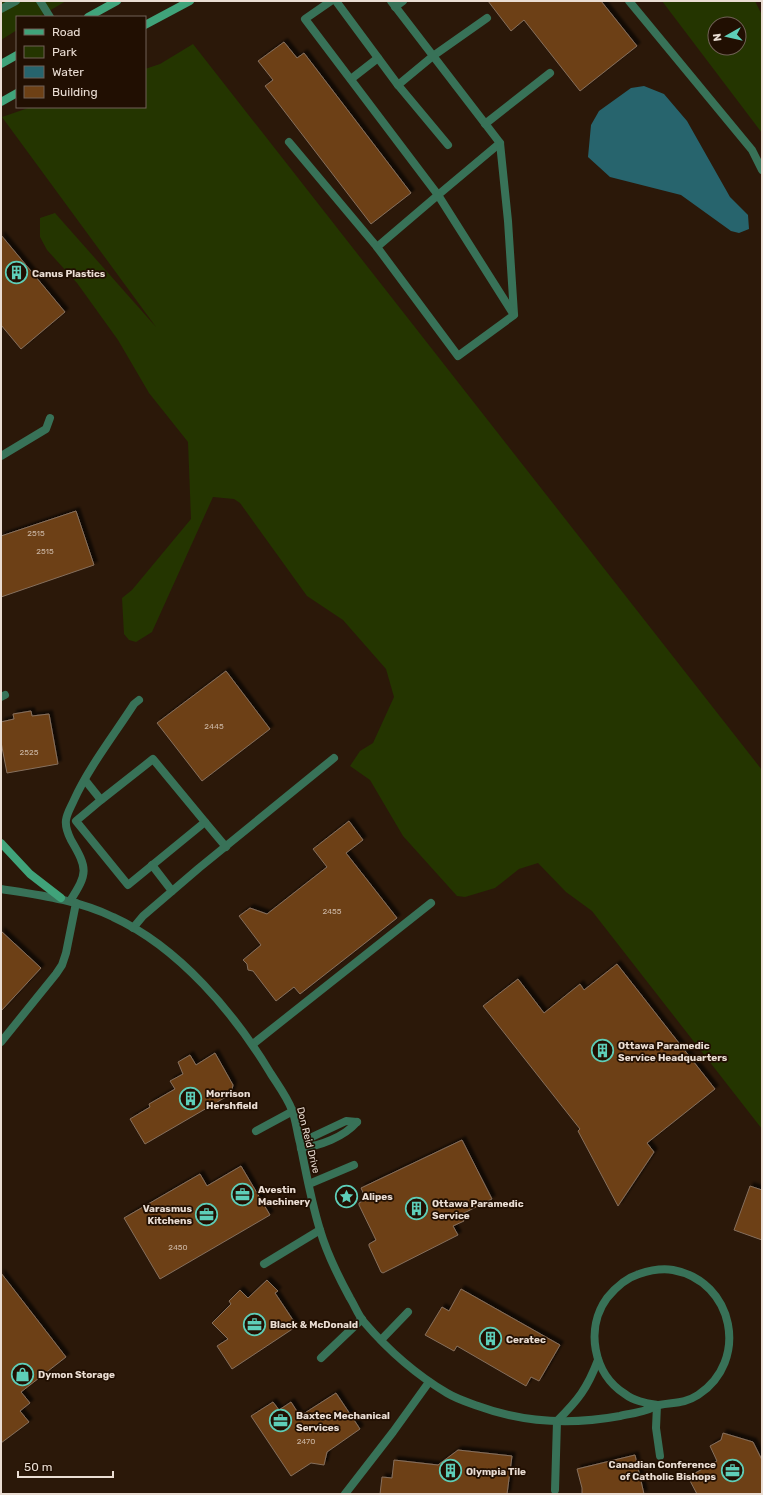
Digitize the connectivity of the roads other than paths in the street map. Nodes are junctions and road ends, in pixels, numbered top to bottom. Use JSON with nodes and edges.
{"nodes":[{"id":1,"x":16,"y":1,"type":"edge"},
{"id":2,"x":40,"y":1,"type":"edge"},
{"id":3,"x":117,"y":1,"type":"edge"},
{"id":4,"x":190,"y":1,"type":"edge"},
{"id":5,"x":332,"y":1,"type":"edge"},
{"id":6,"x":336,"y":1,"type":"edge"},
{"id":7,"x":403,"y":1,"type":"edge"},
{"id":8,"x":629,"y":1,"type":"edge"},
{"id":9,"x":393,"y":4,"type":"edge"},
{"id":10,"x":1,"y":9,"type":"edge"},
{"id":11,"x":49,"y":16,"type":"edge"},
{"id":12,"x":90,"y":16,"type":"edge"},
{"id":13,"x":487,"y":18,"type":"dead end"},
{"id":14,"x":146,"y":24,"type":"edge"},
{"id":15,"x":16,"y":56,"type":"edge"},
{"id":16,"x":433,"y":56,"type":"junction"},
{"id":17,"x":378,"y":58,"type":"junction"},
{"id":18,"x":1,"y":64,"type":"edge"},
{"id":19,"x":550,"y":73,"type":"dead end"},
{"id":20,"x":351,"y":79,"type":"junction"},
{"id":21,"x":398,"y":85,"type":"junction"},
{"id":22,"x":16,"y":94,"type":"edge"},
{"id":23,"x":1,"y":102,"type":"edge"},
{"id":24,"x":485,"y":124,"type":"junction"},
{"id":25,"x":289,"y":142,"type":"dead end"},
{"id":26,"x":500,"y":143,"type":"junction"},
{"id":27,"x":448,"y":145,"type":"dead end"},
{"id":28,"x":762,"y":170,"type":"edge"},
{"id":29,"x":438,"y":195,"type":"junction"},
{"id":30,"x":376,"y":247,"type":"junction"},
{"id":31,"x":514,"y":315,"type":"junction"},
{"id":32,"x":50,"y":418,"type":"dead end"},
{"id":33,"x":1,"y":456,"type":"edge"},
{"id":34,"x":139,"y":700,"type":"dead end"},
{"id":35,"x":334,"y":758,"type":"dead end"},
{"id":36,"x":85,"y":780,"type":"junction"},
{"id":37,"x":101,"y":800,"type":"junction"},
{"id":38,"x":205,"y":822,"type":"junction"},
{"id":39,"x":1,"y":843,"type":"edge"},
{"id":40,"x":226,"y":847,"type":"junction"},
{"id":41,"x":152,"y":865,"type":"junction"},
{"id":42,"x":1,"y":889,"type":"edge"},
{"id":43,"x":172,"y":891,"type":"junction"},
{"id":44,"x":61,"y":898,"type":"junction"},
{"id":45,"x":73,"y":902,"type":"junction"},
{"id":46,"x":431,"y":903,"type":"dead end"},
{"id":47,"x":133,"y":928,"type":"junction"},
{"id":48,"x":1,"y":1042,"type":"edge"},
{"id":49,"x":253,"y":1044,"type":"junction"},
{"id":50,"x":293,"y":1111,"type":"junction"},
{"id":51,"x":256,"y":1131,"type":"dead end"},
{"id":52,"x":301,"y":1148,"type":"junction"},
{"id":53,"x":354,"y":1165,"type":"dead end"},
{"id":54,"x":309,"y":1184,"type":"junction"},
{"id":55,"x":320,"y":1230,"type":"junction"},
{"id":56,"x":264,"y":1264,"type":"dead end"},
{"id":57,"x":408,"y":1312,"type":"dead end"},
{"id":58,"x":362,"y":1319,"type":"junction"},
{"id":59,"x":381,"y":1340,"type":"junction"},
{"id":60,"x":321,"y":1358,"type":"dead end"},
{"id":61,"x":598,"y":1360,"type":"junction"},
{"id":62,"x":429,"y":1382,"type":"junction"},
{"id":63,"x":657,"y":1405,"type":"junction"},
{"id":64,"x":557,"y":1421,"type":"junction"},
{"id":65,"x":660,"y":1456,"type":"dead end"},
{"id":66,"x":555,"y":1490,"type":"dead end"},
{"id":67,"x":345,"y":1494,"type":"edge"}],
"edges":[{"from":1,"to":10,"type":"street"},
{"from":2,"to":11,"type":"street"},
{"from":3,"to":12,"type":"main road"},
{"from":4,"to":14,"type":"main road"},
{"from":5,"to":20,"type":"street"},
{"from":6,"to":17,"type":"street"},
{"from":7,"to":9,"type":"street"},
{"from":8,"to":28,"type":"street"},
{"from":9,"to":16,"type":"street"},
{"from":13,"to":16,"type":"street"},
{"from":15,"to":18,"type":"main road"},
{"from":16,"to":21,"type":"street"},
{"from":16,"to":24,"type":"street"},
{"from":17,"to":20,"type":"street"},
{"from":17,"to":21,"type":"street"},
{"from":19,"to":24,"type":"street"},
{"from":20,"to":29,"type":"street"},
{"from":21,"to":27,"type":"street"},
{"from":22,"to":23,"type":"main road"},
{"from":24,"to":26,"type":"street"},
{"from":25,"to":30,"type":"street"},
{"from":26,"to":29,"type":"street"},
{"from":26,"to":31,"type":"street"},
{"from":29,"to":30,"type":"street"},
{"from":29,"to":31,"type":"street"},
{"from":30,"to":31,"type":"street"},
{"from":32,"to":33,"type":"street"},
{"from":34,"to":36,"type":"street"},
{"from":35,"to":40,"type":"street"},
{"from":36,"to":37,"type":"street"},
{"from":36,"to":45,"type":"street"},
{"from":37,"to":38,"type":"street"},
{"from":37,"to":41,"type":"street"},
{"from":38,"to":40,"type":"street"},
{"from":38,"to":41,"type":"street"},
{"from":39,"to":44,"type":"main road"},
{"from":40,"to":43,"type":"street"},
{"from":41,"to":43,"type":"street"},
{"from":42,"to":44,"type":"street","name":"Don Reid Drive"},
{"from":43,"to":47,"type":"street"},
{"from":44,"to":45,"type":"street","name":"Don Reid Drive"},
{"from":45,"to":47,"type":"street","name":"Don Reid Drive"},
{"from":45,"to":48,"type":"street"},
{"from":46,"to":49,"type":"street"},
{"from":47,"to":49,"type":"street","name":"Don Reid Drive"},
{"from":49,"to":50,"type":"street","name":"Don Reid Drive"},
{"from":50,"to":51,"type":"street"},
{"from":50,"to":52,"type":"street","name":"Don Reid Drive"},
{"from":52,"to":52,"type":"street"},
{"from":52,"to":54,"type":"street","name":"Don Reid Drive"},
{"from":53,"to":54,"type":"street"},
{"from":54,"to":55,"type":"street","name":"Don Reid Drive"},
{"from":55,"to":56,"type":"street"},
{"from":55,"to":58,"type":"street","name":"Don Reid Drive"},
{"from":57,"to":59,"type":"street"},
{"from":58,"to":59,"type":"street","name":"Don Reid Drive"},
{"from":58,"to":60,"type":"street"},
{"from":59,"to":62,"type":"street","name":"Don Reid Drive"},
{"from":61,"to":63,"type":"street","name":"Don Reid Drive"},
{"from":61,"to":63,"type":"street","name":"Don Reid Drive"},
{"from":61,"to":64,"type":"street"},
{"from":62,"to":64,"type":"street","name":"Don Reid Drive"},
{"from":62,"to":67,"type":"street"},
{"from":63,"to":64,"type":"street","name":"Don Reid Drive"},
{"from":63,"to":65,"type":"street"},
{"from":64,"to":66,"type":"street"}]}
